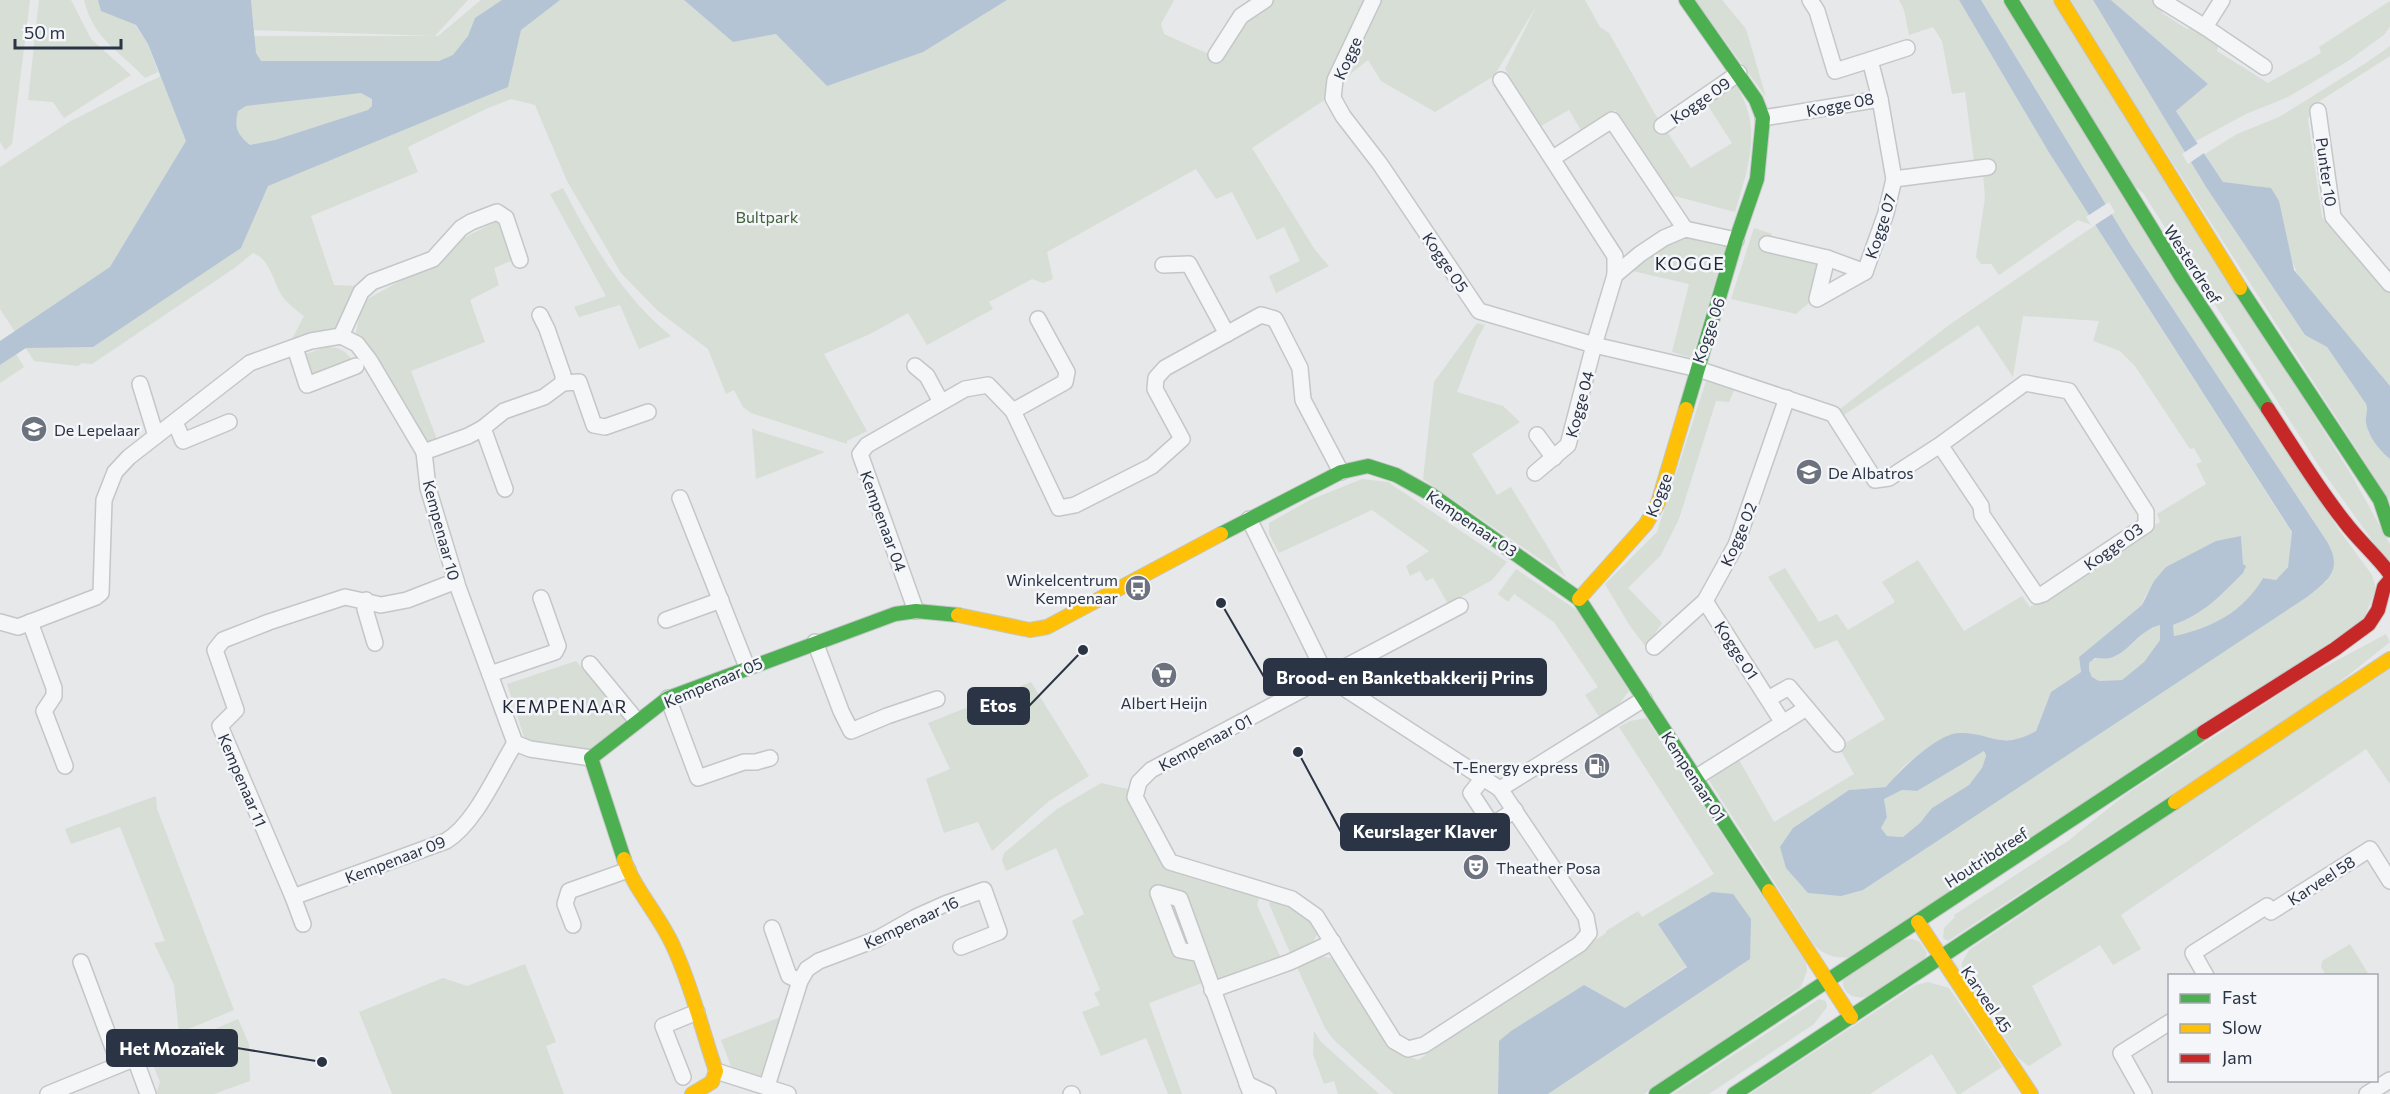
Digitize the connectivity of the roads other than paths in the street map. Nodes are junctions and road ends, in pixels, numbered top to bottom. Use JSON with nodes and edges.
{"nodes":[{"id":1,"x":1265,"y":0,"type":"edge"},
{"id":2,"x":1373,"y":0,"type":"edge"},
{"id":3,"x":1686,"y":0,"type":"edge"},
{"id":4,"x":1810,"y":0,"type":"edge"},
{"id":5,"x":2011,"y":0,"type":"edge"},
{"id":6,"x":2061,"y":0,"type":"edge"},
{"id":7,"x":2161,"y":0,"type":"edge"},
{"id":8,"x":2222,"y":0,"type":"edge"},
{"id":9,"x":2205,"y":27,"type":"junction"},
{"id":10,"x":1907,"y":48,"type":"dead end"},
{"id":11,"x":1216,"y":56,"type":"dead end"},
{"id":12,"x":1870,"y":60,"type":"junction"},
{"id":13,"x":2264,"y":67,"type":"dead end"},
{"id":14,"x":1739,"y":73,"type":"junction"},
{"id":15,"x":1501,"y":80,"type":"dead end"},
{"id":16,"x":1880,"y":99,"type":"junction"},
{"id":17,"x":2318,"y":111,"type":"dead end"},
{"id":18,"x":1343,"y":116,"type":"joint"},
{"id":19,"x":1763,"y":118,"type":"junction"},
{"id":20,"x":1662,"y":126,"type":"dead end"},
{"id":21,"x":1553,"y":158,"type":"junction"},
{"id":22,"x":1988,"y":167,"type":"dead end"},
{"id":23,"x":1894,"y":179,"type":"junction"},
{"id":24,"x":1685,"y":229,"type":"junction"},
{"id":25,"x":1736,"y":240,"type":"junction"},
{"id":26,"x":1767,"y":244,"type":"dead end"},
{"id":27,"x":1827,"y":258,"type":"junction"},
{"id":28,"x":520,"y":260,"type":"dead end"},
{"id":29,"x":1163,"y":265,"type":"dead end"},
{"id":30,"x":1865,"y":272,"type":"junction"},
{"id":31,"x":1616,"y":275,"type":"junction"},
{"id":32,"x":2390,"y":284,"type":"edge"},
{"id":33,"x":540,"y":315,"type":"dead end"},
{"id":34,"x":1038,"y":319,"type":"dead end"},
{"id":35,"x":1227,"y":334,"type":"junction"},
{"id":36,"x":341,"y":336,"type":"junction"},
{"id":37,"x":1594,"y":345,"type":"junction"},
{"id":38,"x":295,"y":348,"type":"junction"},
{"id":39,"x":356,"y":366,"type":"dead end"},
{"id":40,"x":915,"y":366,"type":"dead end"},
{"id":41,"x":1698,"y":369,"type":"junction"},
{"id":42,"x":563,"y":382,"type":"junction"},
{"id":43,"x":140,"y":384,"type":"dead end"},
{"id":44,"x":1787,"y":399,"type":"junction"},
{"id":45,"x":941,"y":402,"type":"junction"},
{"id":46,"x":1012,"y":411,"type":"junction"},
{"id":47,"x":648,"y":412,"type":"dead end"},
{"id":48,"x":175,"y":422,"type":"junction"},
{"id":49,"x":229,"y":422,"type":"dead end"},
{"id":50,"x":483,"y":428,"type":"junction"},
{"id":51,"x":1537,"y":435,"type":"dead end"},
{"id":52,"x":156,"y":436,"type":"junction"},
{"id":53,"x":1940,"y":445,"type":"junction"},
{"id":54,"x":424,"y":453,"type":"junction"},
{"id":55,"x":1554,"y":458,"type":"junction"},
{"id":56,"x":1341,"y":472,"type":"junction"},
{"id":57,"x":1535,"y":473,"type":"dead end"},
{"id":58,"x":505,"y":489,"type":"dead end"},
{"id":59,"x":680,"y":498,"type":"dead end"},
{"id":60,"x":2379,"y":500,"type":"junction"},
{"id":61,"x":2390,"y":511,"type":"edge"},
{"id":62,"x":1249,"y":519,"type":"junction"},
{"id":63,"x":2390,"y":530,"type":"edge"},
{"id":64,"x":2358,"y":539,"type":"junction"},
{"id":65,"x":2390,"y":573,"type":"edge"},
{"id":66,"x":456,"y":581,"type":"junction"},
{"id":67,"x":2387,"y":584,"type":"edge"},
{"id":68,"x":541,"y":598,"type":"dead end"},
{"id":69,"x":1579,"y":599,"type":"junction"},
{"id":70,"x":366,"y":600,"type":"junction"},
{"id":71,"x":721,"y":600,"type":"junction"},
{"id":72,"x":1705,"y":601,"type":"junction"},
{"id":73,"x":2390,"y":602,"type":"edge"},
{"id":74,"x":1460,"y":606,"type":"dead end"},
{"id":75,"x":916,"y":611,"type":"junction"},
{"id":76,"x":2383,"y":614,"type":"junction"},
{"id":77,"x":666,"y":620,"type":"dead end"},
{"id":78,"x":0,"y":622,"type":"edge"},
{"id":79,"x":30,"y":622,"type":"junction"},
{"id":80,"x":1030,"y":630,"type":"joint"},
{"id":81,"x":815,"y":642,"type":"junction"},
{"id":82,"x":375,"y":643,"type":"dead end"},
{"id":83,"x":1654,"y":647,"type":"dead end"},
{"id":84,"x":2390,"y":648,"type":"edge"},
{"id":85,"x":2390,"y":659,"type":"edge"},
{"id":86,"x":590,"y":664,"type":"dead end"},
{"id":87,"x":747,"y":667,"type":"junction"},
{"id":88,"x":490,"y":674,"type":"junction"},
{"id":89,"x":1327,"y":677,"type":"junction"},
{"id":90,"x":2349,"y":685,"type":"junction"},
{"id":91,"x":668,"y":698,"type":"junction"},
{"id":92,"x":937,"y":699,"type":"dead end"},
{"id":93,"x":1644,"y":699,"type":"junction"},
{"id":94,"x":1768,"y":699,"type":"junction"},
{"id":95,"x":1805,"y":709,"type":"junction"},
{"id":96,"x":637,"y":721,"type":"junction"},
{"id":97,"x":1783,"y":723,"type":"junction"},
{"id":98,"x":515,"y":743,"type":"junction"},
{"id":99,"x":1837,"y":744,"type":"dead end"},
{"id":100,"x":591,"y":758,"type":"junction"},
{"id":101,"x":770,"y":758,"type":"dead end"},
{"id":102,"x":65,"y":766,"type":"dead end"},
{"id":103,"x":1484,"y":778,"type":"junction"},
{"id":104,"x":1695,"y":778,"type":"junction"},
{"id":105,"x":1500,"y":789,"type":"junction"},
{"id":106,"x":1515,"y":810,"type":"junction"},
{"id":107,"x":628,"y":870,"type":"junction"},
{"id":108,"x":2390,"y":881,"type":"edge"},
{"id":109,"x":293,"y":897,"type":"junction"},
{"id":110,"x":1918,"y":922,"type":"junction"},
{"id":111,"x":303,"y":924,"type":"dead end"},
{"id":112,"x":573,"y":925,"type":"dead end"},
{"id":113,"x":772,"y":928,"type":"dead end"},
{"id":114,"x":1333,"y":942,"type":"junction"},
{"id":115,"x":961,"y":947,"type":"dead end"},
{"id":116,"x":1200,"y":954,"type":"dead end"},
{"id":117,"x":1940,"y":957,"type":"junction"},
{"id":118,"x":81,"y":962,"type":"dead end"},
{"id":119,"x":2205,"y":974,"type":"edge"},
{"id":120,"x":800,"y":981,"type":"junction"},
{"id":121,"x":1828,"y":981,"type":"junction"},
{"id":122,"x":1212,"y":990,"type":"junction"},
{"id":123,"x":697,"y":1012,"type":"junction"},
{"id":124,"x":1851,"y":1017,"type":"junction"},
{"id":125,"x":2168,"y":1023,"type":"edge"},
{"id":126,"x":119,"y":1064,"type":"junction"},
{"id":127,"x":716,"y":1071,"type":"junction"},
{"id":128,"x":682,"y":1077,"type":"dead end"},
{"id":129,"x":2390,"y":1080,"type":"edge"},
{"id":130,"x":767,"y":1086,"type":"junction"},
{"id":131,"x":1249,"y":1089,"type":"edge"},
{"id":132,"x":694,"y":1093,"type":"edge"},
{"id":133,"x":48,"y":1094,"type":"edge"},
{"id":134,"x":148,"y":1094,"type":"edge"},
{"id":135,"x":788,"y":1094,"type":"edge"},
{"id":136,"x":1268,"y":1094,"type":"edge"},
{"id":137,"x":1656,"y":1094,"type":"edge"},
{"id":138,"x":1734,"y":1094,"type":"edge"},
{"id":139,"x":2031,"y":1094,"type":"edge"},
{"id":140,"x":2144,"y":1094,"type":"edge"},
{"id":141,"x":2367,"y":1094,"type":"edge"}],
"edges":[{"from":1,"to":11,"type":"street"},
{"from":2,"to":18,"type":"street","name":"Kogge"},
{"from":3,"to":14,"type":"main road","name":"Kogge 09"},
{"from":4,"to":12,"type":"street","name":"Kogge 08"},
{"from":5,"to":64,"type":"main road","name":"Westerdreef"},
{"from":6,"to":60,"type":"main road","name":"Westerdreef"},
{"from":7,"to":9,"type":"street"},
{"from":8,"to":9,"type":"street"},
{"from":9,"to":13,"type":"street"},
{"from":10,"to":12,"type":"street","name":"Kogge 08"},
{"from":12,"to":16,"type":"street","name":"Kogge 08"},
{"from":14,"to":19,"type":"main road","name":"Kogge 09"},
{"from":14,"to":20,"type":"street","name":"Kogge 09"},
{"from":15,"to":21,"type":"street"},
{"from":16,"to":19,"type":"street","name":"Kogge 08"},
{"from":16,"to":23,"type":"street","name":"Kogge 07"},
{"from":17,"to":32,"type":"street","name":"Punter 10"},
{"from":18,"to":37,"type":"street","name":"Kogge 05"},
{"from":19,"to":25,"type":"main road"},
{"from":21,"to":24,"type":"street"},
{"from":21,"to":31,"type":"street"},
{"from":22,"to":23,"type":"street","name":"Kogge 07"},
{"from":23,"to":30,"type":"street","name":"Kogge 07"},
{"from":24,"to":25,"type":"street"},
{"from":24,"to":31,"type":"street"},
{"from":25,"to":41,"type":"main road","name":"Kogge 06"},
{"from":26,"to":27,"type":"street","name":"Kogge 07"},
{"from":27,"to":30,"type":"street","name":"Kogge 07"},
{"from":27,"to":30,"type":"street","name":"Kogge 07"},
{"from":28,"to":36,"type":"street"},
{"from":29,"to":35,"type":"street"},
{"from":31,"to":37,"type":"street"},
{"from":33,"to":42,"type":"street"},
{"from":34,"to":46,"type":"street"},
{"from":35,"to":46,"type":"street","name":"Kempenaar 04"},
{"from":35,"to":56,"type":"street"},
{"from":36,"to":38,"type":"street"},
{"from":36,"to":54,"type":"street","name":"Kempenaar 10"},
{"from":37,"to":41,"type":"street","name":"Kogge 06"},
{"from":37,"to":55,"type":"street","name":"Kogge 04"},
{"from":38,"to":39,"type":"street"},
{"from":38,"to":48,"type":"street"},
{"from":40,"to":45,"type":"street"},
{"from":41,"to":44,"type":"street"},
{"from":41,"to":69,"type":"main road","name":"Kogge"},
{"from":42,"to":47,"type":"street"},
{"from":42,"to":50,"type":"street"},
{"from":43,"to":52,"type":"street"},
{"from":44,"to":53,"type":"street","name":"Kogge 03"},
{"from":44,"to":72,"type":"street","name":"Kogge 02"},
{"from":45,"to":46,"type":"street","name":"Kempenaar 04"},
{"from":45,"to":75,"type":"street","name":"Kempenaar 04"},
{"from":48,"to":49,"type":"street"},
{"from":48,"to":52,"type":"street"},
{"from":50,"to":54,"type":"street"},
{"from":50,"to":58,"type":"street"},
{"from":51,"to":55,"type":"street","name":"Kogge 04"},
{"from":52,"to":79,"type":"street"},
{"from":53,"to":53,"type":"street","name":"Kogge 03"},
{"from":54,"to":66,"type":"street","name":"Kempenaar 10"},
{"from":55,"to":57,"type":"street","name":"Kogge 04"},
{"from":56,"to":62,"type":"main road","name":"Kempenaar 03"},
{"from":56,"to":69,"type":"main road","name":"Kempenaar 03"},
{"from":59,"to":71,"type":"street"},
{"from":60,"to":61,"type":"main road"},
{"from":60,"to":63,"type":"main road","name":"Westerdreef"},
{"from":62,"to":80,"type":"main road","name":"Kempenaar 03"},
{"from":62,"to":89,"type":"street"},
{"from":64,"to":65,"type":"main road","name":"Westerdreef"},
{"from":64,"to":67,"type":"main road","name":"Westerdreef"},
{"from":66,"to":70,"type":"street","name":"Kempenaar 11"},
{"from":66,"to":88,"type":"street","name":"Kempenaar 10"},
{"from":67,"to":76,"type":"main road"},
{"from":68,"to":88,"type":"street"},
{"from":69,"to":93,"type":"main road","name":"Kempenaar 03"},
{"from":70,"to":82,"type":"street"},
{"from":70,"to":109,"type":"street","name":"Kempenaar 11"},
{"from":71,"to":77,"type":"street"},
{"from":71,"to":87,"type":"street"},
{"from":72,"to":83,"type":"street","name":"Kogge 02"},
{"from":72,"to":94,"type":"street","name":"Kogge 01"},
{"from":73,"to":76,"type":"main road"},
{"from":74,"to":89,"type":"street"},
{"from":75,"to":80,"type":"main road","name":"Kempenaar 05"},
{"from":75,"to":81,"type":"main road","name":"Kempenaar 05"},
{"from":76,"to":110,"type":"main road","name":"Houtribdreef"},
{"from":78,"to":79,"type":"street"},
{"from":79,"to":102,"type":"street"},
{"from":81,"to":87,"type":"main road","name":"Kempenaar 05"},
{"from":81,"to":92,"type":"street"},
{"from":84,"to":90,"type":"main road"},
{"from":85,"to":90,"type":"main road"},
{"from":86,"to":96,"type":"street"},
{"from":87,"to":91,"type":"main road","name":"Kempenaar 05"},
{"from":88,"to":98,"type":"street","name":"Kempenaar 10"},
{"from":89,"to":103,"type":"street"},
{"from":89,"to":114,"type":"street","name":"Kempenaar 01"},
{"from":90,"to":117,"type":"main road"},
{"from":91,"to":96,"type":"main road","name":"Kempenaar 05"},
{"from":91,"to":101,"type":"street"},
{"from":93,"to":104,"type":"main road","name":"Kempenaar 01"},
{"from":93,"to":105,"type":"street"},
{"from":94,"to":95,"type":"street"},
{"from":94,"to":97,"type":"street","name":"Kogge 01"},
{"from":95,"to":97,"type":"street"},
{"from":95,"to":99,"type":"street"},
{"from":96,"to":100,"type":"main road","name":"Kempenaar 05"},
{"from":97,"to":104,"type":"street"},
{"from":98,"to":100,"type":"street"},
{"from":98,"to":109,"type":"street","name":"Kempenaar 09"},
{"from":100,"to":107,"type":"main road"},
{"from":103,"to":105,"type":"street"},
{"from":103,"to":106,"type":"street"},
{"from":104,"to":121,"type":"main road","name":"Kempenaar 01"},
{"from":105,"to":106,"type":"street","name":"Kempenaar 01"},
{"from":106,"to":114,"type":"street","name":"Kempenaar 01"},
{"from":107,"to":112,"type":"street"},
{"from":107,"to":123,"type":"main road"},
{"from":108,"to":119,"type":"street","name":"Karveel 58"},
{"from":109,"to":111,"type":"street"},
{"from":110,"to":117,"type":"main road","name":"Karveel 45"},
{"from":110,"to":121,"type":"main road","name":"Houtribdreef"},
{"from":113,"to":120,"type":"street"},
{"from":114,"to":122,"type":"street"},
{"from":115,"to":120,"type":"street","name":"Kempenaar 16"},
{"from":116,"to":122,"type":"street"},
{"from":117,"to":124,"type":"main road"},
{"from":117,"to":139,"type":"main road","name":"Karveel 45"},
{"from":118,"to":126,"type":"street"},
{"from":120,"to":130,"type":"street","name":"Kempenaar 16"},
{"from":121,"to":124,"type":"main road","name":"Kempenaar 01"},
{"from":121,"to":137,"type":"main road","name":"Houtribdreef"},
{"from":122,"to":131,"type":"street"},
{"from":123,"to":127,"type":"main road"},
{"from":123,"to":128,"type":"street"},
{"from":124,"to":138,"type":"main road"},
{"from":125,"to":140,"type":"street"},
{"from":126,"to":133,"type":"street"},
{"from":126,"to":134,"type":"street"},
{"from":127,"to":130,"type":"street"},
{"from":127,"to":132,"type":"main road"},
{"from":129,"to":141,"type":"street"},
{"from":130,"to":135,"type":"street"},
{"from":131,"to":136,"type":"street"}]}
